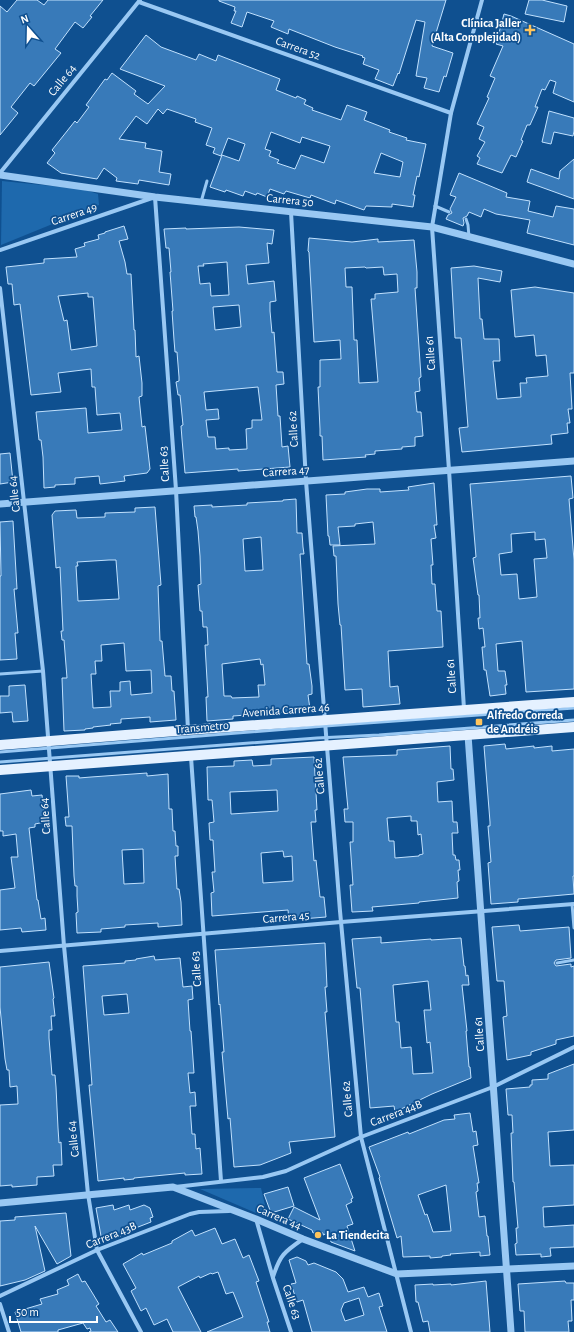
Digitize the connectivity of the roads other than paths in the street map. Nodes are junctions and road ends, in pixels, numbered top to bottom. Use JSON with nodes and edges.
{"nodes":[{"id":1,"x":482,"y":0,"type":"edge"},
{"id":2,"x":139,"y":1,"type":"edge"},
{"id":3,"x":451,"y":113,"type":"junction"},
{"id":4,"x":0,"y":174,"type":"edge"},
{"id":5,"x":206,"y":181,"type":"dead end"},
{"id":6,"x":155,"y":197,"type":"junction"},
{"id":7,"x":200,"y":202,"type":"junction"},
{"id":8,"x":435,"y":206,"type":"junction"},
{"id":9,"x":291,"y":212,"type":"junction"},
{"id":10,"x":449,"y":212,"type":"dead end"},
{"id":11,"x":466,"y":219,"type":"dead end"},
{"id":12,"x":432,"y":227,"type":"junction"},
{"id":13,"x":469,"y":237,"type":"junction"},
{"id":14,"x":0,"y":250,"type":"edge"},
{"id":15,"x":574,"y":264,"type":"edge"},
{"id":16,"x":0,"y":288,"type":"edge"},
{"id":17,"x":574,"y":460,"type":"edge"},
{"id":18,"x":449,"y":470,"type":"junction"},
{"id":19,"x":306,"y":480,"type":"junction"},
{"id":20,"x":176,"y":490,"type":"junction"},
{"id":21,"x":25,"y":502,"type":"junction"},
{"id":22,"x":0,"y":504,"type":"edge"},
{"id":23,"x":43,"y":671,"type":"junction"},
{"id":24,"x":0,"y":674,"type":"edge"},
{"id":25,"x":574,"y":702,"type":"edge"},
{"id":26,"x":574,"y":708,"type":"edge"},
{"id":27,"x":464,"y":710,"type":"junction"},
{"id":28,"x":574,"y":720,"type":"edge"},
{"id":29,"x":325,"y":723,"type":"junction"},
{"id":30,"x":574,"y":727,"type":"edge"},
{"id":31,"x":188,"y":730,"type":"junction"},
{"id":32,"x":468,"y":735,"type":"junction"},
{"id":33,"x":326,"y":741,"type":"junction"},
{"id":34,"x":0,"y":745,"type":"edge"},
{"id":35,"x":50,"y":745,"type":"junction"},
{"id":36,"x":0,"y":752,"type":"edge"},
{"id":37,"x":191,"y":755,"type":"junction"},
{"id":38,"x":0,"y":762,"type":"edge"},
{"id":39,"x":51,"y":762,"type":"junction"},
{"id":40,"x":0,"y":770,"type":"edge"},
{"id":41,"x":573,"y":904,"type":"edge"},
{"id":42,"x":481,"y":912,"type":"junction"},
{"id":43,"x":341,"y":922,"type":"junction"},
{"id":44,"x":574,"y":928,"type":"edge"},
{"id":45,"x":204,"y":935,"type":"junction"},
{"id":46,"x":64,"y":946,"type":"junction"},
{"id":47,"x":0,"y":951,"type":"edge"},
{"id":48,"x":574,"y":960,"type":"edge"},
{"id":49,"x":557,"y":963,"type":"dead end"},
{"id":50,"x":574,"y":1047,"type":"edge"},
{"id":51,"x":494,"y":1087,"type":"junction"},
{"id":52,"x":361,"y":1137,"type":"junction"},
{"id":53,"x":221,"y":1181,"type":"junction"},
{"id":54,"x":173,"y":1187,"type":"junction"},
{"id":55,"x":88,"y":1194,"type":"junction"},
{"id":56,"x":0,"y":1203,"type":"edge"},
{"id":57,"x":234,"y":1210,"type":"junction"},
{"id":58,"x":256,"y":1219,"type":"junction"},
{"id":59,"x":303,"y":1239,"type":"junction"},
{"id":60,"x":97,"y":1250,"type":"junction"},
{"id":61,"x":574,"y":1266,"type":"edge"},
{"id":62,"x":507,"y":1270,"type":"junction"},
{"id":63,"x":397,"y":1274,"type":"junction"},
{"id":64,"x":273,"y":1278,"type":"junction"},
{"id":65,"x":0,"y":1296,"type":"edge"},
{"id":66,"x":0,"y":1304,"type":"edge"},
{"id":67,"x":9,"y":1332,"type":"edge"},
{"id":68,"x":141,"y":1332,"type":"edge"},
{"id":69,"x":291,"y":1332,"type":"edge"},
{"id":70,"x":411,"y":1332,"type":"edge"},
{"id":71,"x":511,"y":1332,"type":"edge"}],
"edges":[{"from":1,"to":3,"type":"street","name":"Calle 61"},
{"from":2,"to":3,"type":"street","name":"Carrera 52"},
{"from":2,"to":4,"type":"street","name":"Calle 64"},
{"from":3,"to":8,"type":"street","name":"Calle 61"},
{"from":4,"to":6,"type":"street","name":"Carrera 50"},
{"from":5,"to":7,"type":"lane"},
{"from":6,"to":7,"type":"street","name":"Carrera 50"},
{"from":6,"to":14,"type":"street","name":"Carrera 49"},
{"from":6,"to":20,"type":"street","name":"Calle 63"},
{"from":7,"to":9,"type":"street","name":"Carrera 50"},
{"from":8,"to":10,"type":"lane"},
{"from":8,"to":12,"type":"street","name":"Calle 61"},
{"from":9,"to":12,"type":"street","name":"Carrera 50"},
{"from":9,"to":19,"type":"street","name":"Calle 62"},
{"from":11,"to":13,"type":"lane"},
{"from":12,"to":13,"type":"street","name":"Carrera 50"},
{"from":12,"to":18,"type":"street","name":"Calle 61"},
{"from":13,"to":15,"type":"street","name":"Carrera 50"},
{"from":16,"to":21,"type":"street","name":"Calle 64"},
{"from":17,"to":18,"type":"street","name":"Carrera 47"},
{"from":18,"to":19,"type":"street","name":"Carrera 47"},
{"from":18,"to":27,"type":"street","name":"Calle 61"},
{"from":19,"to":20,"type":"street","name":"Carrera 47"},
{"from":19,"to":29,"type":"street","name":"Calle 62"},
{"from":20,"to":21,"type":"street","name":"Carrera 47"},
{"from":20,"to":31,"type":"street","name":"Calle 63"},
{"from":21,"to":22,"type":"street","name":"Carrera 47"},
{"from":21,"to":23,"type":"street","name":"Calle 64"},
{"from":23,"to":24,"type":"lane"},
{"from":23,"to":35,"type":"street","name":"Calle 64"},
{"from":25,"to":27,"type":"main road","name":"Avenida Carrera 46"},
{"from":26,"to":29,"type":"lane","name":"Transmetro"},
{"from":27,"to":29,"type":"main road","name":"Avenida Carrera 46"},
{"from":28,"to":33,"type":"lane","name":"Transmetro"},
{"from":29,"to":31,"type":"main road","name":"Avenida Carrera 46"},
{"from":29,"to":33,"type":"street","name":"Calle 62"},
{"from":29,"to":35,"type":"lane","name":"Transmetro"},
{"from":30,"to":32,"type":"main road"},
{"from":31,"to":35,"type":"main road","name":"Avenida Carrera 46"},
{"from":32,"to":33,"type":"main road"},
{"from":32,"to":42,"type":"street","name":"Calle 61"},
{"from":33,"to":37,"type":"main road"},
{"from":33,"to":39,"type":"lane","name":"Transmetro"},
{"from":33,"to":43,"type":"street","name":"Calle 62"},
{"from":34,"to":35,"type":"main road","name":"Avenida Carrera 46"},
{"from":35,"to":36,"type":"lane","name":"Transmetro"},
{"from":35,"to":39,"type":"street","name":"Calle 64"},
{"from":37,"to":39,"type":"main road"},
{"from":37,"to":45,"type":"street","name":"Calle 63"},
{"from":38,"to":39,"type":"lane","name":"Transmetro"},
{"from":39,"to":40,"type":"main road"},
{"from":39,"to":46,"type":"street","name":"Calle 64"},
{"from":41,"to":42,"type":"street","name":"Carrera 45"},
{"from":41,"to":44,"type":"lane"},
{"from":42,"to":43,"type":"street","name":"Carrera 45"},
{"from":42,"to":51,"type":"street","name":"Calle 61"},
{"from":43,"to":45,"type":"street","name":"Carrera 45"},
{"from":43,"to":52,"type":"street","name":"Calle 62"},
{"from":45,"to":46,"type":"street","name":"Carrera 45"},
{"from":45,"to":53,"type":"street","name":"Calle 63"},
{"from":46,"to":47,"type":"street","name":"Carrera 45"},
{"from":46,"to":55,"type":"street","name":"Calle 64"},
{"from":48,"to":49,"type":"lane"},
{"from":50,"to":51,"type":"street","name":"Carrera 44B"},
{"from":51,"to":52,"type":"street","name":"Carrera 44B"},
{"from":51,"to":62,"type":"street","name":"Calle 61"},
{"from":52,"to":53,"type":"street","name":"Carrera 44B"},
{"from":52,"to":63,"type":"street","name":"Calle 62"},
{"from":53,"to":54,"type":"street","name":"Carrera 44B"},
{"from":54,"to":55,"type":"street","name":"Carrera 44"},
{"from":54,"to":57,"type":"street","name":"Carrera 44"},
{"from":55,"to":56,"type":"street","name":"Carrera 44"},
{"from":55,"to":60,"type":"street","name":"Calle 64"},
{"from":57,"to":58,"type":"street","name":"Carrera 44"},
{"from":57,"to":60,"type":"street","name":"Carrera 43B"},
{"from":58,"to":59,"type":"street","name":"Carrera 44"},
{"from":58,"to":64,"type":"street","name":"Calle 63"},
{"from":59,"to":63,"type":"street","name":"Carrera 44"},
{"from":59,"to":64,"type":"street","name":"Calle 63"},
{"from":60,"to":65,"type":"street","name":"Carrera 43B"},
{"from":60,"to":68,"type":"street","name":"Calle 64"},
{"from":61,"to":62,"type":"street","name":"Carrera 44"},
{"from":62,"to":63,"type":"street","name":"Carrera 44"},
{"from":62,"to":71,"type":"street","name":"Calle 61"},
{"from":63,"to":70,"type":"street","name":"Calle 62"},
{"from":64,"to":69,"type":"street","name":"Calle 63"},
{"from":66,"to":67,"type":"street"}]}
